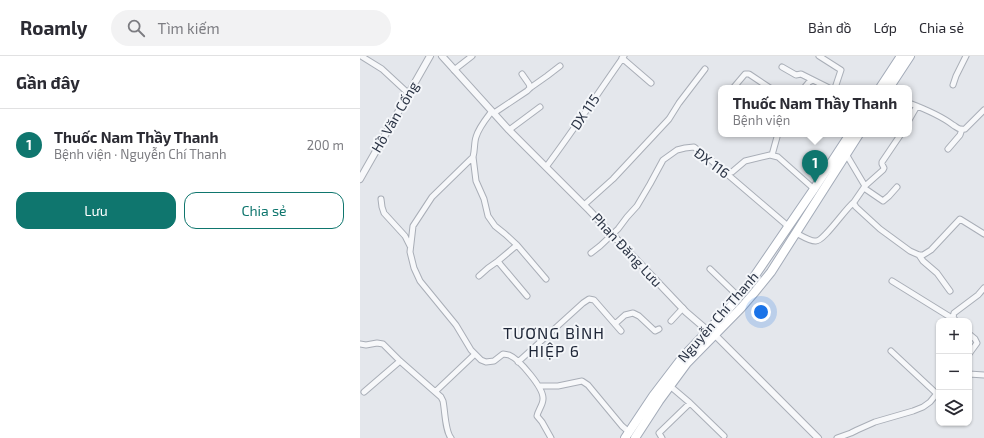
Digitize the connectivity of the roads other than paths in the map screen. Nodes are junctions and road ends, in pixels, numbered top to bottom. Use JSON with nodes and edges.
{"nodes":[{"id":1,"x":361,"y":56,"type":"edge"},
{"id":2,"x":430,"y":56,"type":"edge"},
{"id":3,"x":442,"y":56,"type":"edge"},
{"id":4,"x":472,"y":56,"type":"edge"},
{"id":5,"x":819,"y":56,"type":"edge"},
{"id":6,"x":901,"y":56,"type":"edge"},
{"id":7,"x":910,"y":56,"type":"edge"},
{"id":8,"x":966,"y":56,"type":"edge"},
{"id":9,"x":623,"y":57,"type":"edge"},
{"id":10,"x":560,"y":66,"type":"dead end"},
{"id":11,"x":782,"y":67,"type":"dead end"},
{"id":12,"x":705,"y":69,"type":"dead end"},
{"id":13,"x":454,"y":70,"type":"junction"},
{"id":14,"x":522,"y":74,"type":"dead end"},
{"id":15,"x":813,"y":80,"type":"junction"},
{"id":16,"x":651,"y":83,"type":"dead end"},
{"id":17,"x":736,"y":85,"type":"edge"},
{"id":18,"x":766,"y":85,"type":"edge"},
{"id":19,"x":806,"y":85,"type":"edge"},
{"id":20,"x":823,"y":85,"type":"edge"},
{"id":21,"x":836,"y":85,"type":"edge"},
{"id":22,"x":882,"y":85,"type":"edge"},
{"id":23,"x":891,"y":85,"type":"edge"},
{"id":24,"x":953,"y":85,"type":"dead end"},
{"id":25,"x":530,"y":88,"type":"junction"},
{"id":26,"x":408,"y":94,"type":"junction"},
{"id":27,"x":912,"y":104,"type":"edge"},
{"id":28,"x":917,"y":106,"type":"junction"},
{"id":29,"x":540,"y":107,"type":"dead end"},
{"id":30,"x":493,"y":112,"type":"junction"},
{"id":31,"x":983,"y":112,"type":"edge"},
{"id":32,"x":912,"y":115,"type":"edge"},
{"id":33,"x":962,"y":129,"type":"junction"},
{"id":34,"x":509,"y":130,"type":"junction"},
{"id":35,"x":777,"y":137,"type":"edge"},
{"id":36,"x":849,"y":137,"type":"edge"},
{"id":37,"x":856,"y":137,"type":"edge"},
{"id":38,"x":899,"y":137,"type":"edge"},
{"id":39,"x":948,"y":149,"type":"dead end"},
{"id":40,"x":843,"y":152,"type":"junction"},
{"id":41,"x":772,"y":155,"type":"junction"},
{"id":42,"x":473,"y":157,"type":"junction"},
{"id":43,"x":546,"y":167,"type":"junction"},
{"id":44,"x":727,"y":174,"type":"junction"},
{"id":45,"x":360,"y":179,"type":"edge"},
{"id":46,"x":865,"y":187,"type":"junction"},
{"id":47,"x":897,"y":187,"type":"dead end"},
{"id":48,"x":814,"y":189,"type":"junction"},
{"id":49,"x":381,"y":199,"type":"dead end"},
{"id":50,"x":854,"y":202,"type":"junction"},
{"id":51,"x":584,"y":205,"type":"junction"},
{"id":52,"x":789,"y":226,"type":"junction"},
{"id":53,"x":796,"y":233,"type":"junction"},
{"id":54,"x":613,"y":234,"type":"junction"},
{"id":55,"x":984,"y":234,"type":"edge"},
{"id":56,"x":517,"y":245,"type":"junction"},
{"id":57,"x":411,"y":246,"type":"junction"},
{"id":58,"x":591,"y":253,"type":"dead end"},
{"id":59,"x":919,"y":255,"type":"junction"},
{"id":60,"x":498,"y":260,"type":"junction"},
{"id":61,"x":710,"y":269,"type":"dead end"},
{"id":62,"x":479,"y":276,"type":"dead end"},
{"id":63,"x":546,"y":279,"type":"dead end"},
{"id":64,"x":892,"y":281,"type":"dead end"},
{"id":65,"x":984,"y":288,"type":"edge"},
{"id":66,"x":950,"y":291,"type":"dead end"},
{"id":67,"x":527,"y":296,"type":"dead end"},
{"id":68,"x":739,"y":297,"type":"junction"},
{"id":69,"x":683,"y":308,"type":"junction"},
{"id":70,"x":950,"y":318,"type":"edge"},
{"id":71,"x":954,"y":318,"type":"edge"},
{"id":72,"x":671,"y":321,"type":"dead end"},
{"id":73,"x":615,"y":324,"type":"junction"},
{"id":74,"x":659,"y":329,"type":"dead end"},
{"id":75,"x":707,"y":330,"type":"junction"},
{"id":76,"x":621,"y":331,"type":"dead end"},
{"id":77,"x":715,"y":335,"type":"junction"},
{"id":78,"x":972,"y":336,"type":"edge"},
{"id":79,"x":360,"y":344,"type":"edge"},
{"id":80,"x":972,"y":350,"type":"edge"},
{"id":81,"x":891,"y":351,"type":"dead end"},
{"id":82,"x":475,"y":354,"type":"junction"},
{"id":83,"x":400,"y":361,"type":"junction"},
{"id":84,"x":518,"y":362,"type":"junction"},
{"id":85,"x":972,"y":374,"type":"edge"},
{"id":86,"x":984,"y":375,"type":"edge"},
{"id":87,"x":539,"y":386,"type":"junction"},
{"id":88,"x":670,"y":386,"type":"junction"},
{"id":89,"x":436,"y":391,"type":"junction"},
{"id":90,"x":936,"y":391,"type":"edge"},
{"id":91,"x":364,"y":392,"type":"dead end"},
{"id":92,"x":936,"y":395,"type":"edge"},
{"id":93,"x":690,"y":402,"type":"junction"},
{"id":94,"x":631,"y":436,"type":"edge"},
{"id":95,"x":724,"y":436,"type":"dead end"},
{"id":96,"x":451,"y":438,"type":"edge"},
{"id":97,"x":551,"y":438,"type":"edge"},
{"id":98,"x":662,"y":438,"type":"edge"},
{"id":99,"x":818,"y":438,"type":"edge"},
{"id":100,"x":837,"y":438,"type":"edge"}],
"edges":[{"from":1,"to":26,"type":"street"},
{"from":2,"to":26,"type":"street","name":"Hồ Văn Cống"},
{"from":3,"to":13,"type":"street","name":"Phan Đăng Lưu"},
{"from":4,"to":13,"type":"street"},
{"from":5,"to":21,"type":"street"},
{"from":6,"to":22,"type":"main road"},
{"from":7,"to":23,"type":"main road"},
{"from":8,"to":24,"type":"street"},
{"from":9,"to":16,"type":"street"},
{"from":9,"to":43,"type":"street","name":"DX 115"},
{"from":10,"to":25,"type":"street"},
{"from":11,"to":15,"type":"street"},
{"from":12,"to":51,"type":"street"},
{"from":13,"to":30,"type":"street","name":"Phan Đăng Lưu"},
{"from":14,"to":25,"type":"street"},
{"from":15,"to":19,"type":"street"},
{"from":15,"to":20,"type":"street"},
{"from":17,"to":18,"type":"street"},
{"from":25,"to":30,"type":"street"},
{"from":26,"to":45,"type":"street","name":"Hồ Văn Cống"},
{"from":27,"to":28,"type":"street"},
{"from":28,"to":32,"type":"street"},
{"from":28,"to":33,"type":"street"},
{"from":29,"to":34,"type":"street"},
{"from":30,"to":34,"type":"street","name":"Phan Đăng Lưu"},
{"from":30,"to":42,"type":"street"},
{"from":31,"to":33,"type":"street"},
{"from":33,"to":39,"type":"street"},
{"from":34,"to":43,"type":"street","name":"Phan Đăng Lưu"},
{"from":35,"to":41,"type":"street"},
{"from":36,"to":40,"type":"main road","name":"Nguyễn Chí Thanh"},
{"from":37,"to":40,"type":"main road","name":"Nguyễn Chí Thanh"},
{"from":38,"to":46,"type":"street"},
{"from":40,"to":46,"type":"street"},
{"from":40,"to":48,"type":"main road","name":"Nguyễn Chí Thanh"},
{"from":40,"to":53,"type":"main road","name":"Nguyễn Chí Thanh"},
{"from":41,"to":44,"type":"street"},
{"from":41,"to":48,"type":"street"},
{"from":42,"to":56,"type":"street"},
{"from":42,"to":57,"type":"street"},
{"from":43,"to":51,"type":"street","name":"Phan Đăng Lưu"},
{"from":44,"to":52,"type":"street","name":"ĐX 116"},
{"from":44,"to":54,"type":"street","name":"ĐX 116"},
{"from":46,"to":47,"type":"street"},
{"from":46,"to":50,"type":"street"},
{"from":48,"to":52,"type":"main road","name":"Nguyễn Chí Thanh"},
{"from":49,"to":57,"type":"street"},
{"from":50,"to":53,"type":"street"},
{"from":50,"to":59,"type":"street"},
{"from":51,"to":54,"type":"street","name":"Phan Đăng Lưu"},
{"from":52,"to":68,"type":"main road","name":"Nguyễn Chí Thanh"},
{"from":53,"to":77,"type":"main road","name":"Nguyễn Chí Thanh"},
{"from":54,"to":58,"type":"street","name":"ĐX 116"},
{"from":54,"to":69,"type":"street","name":"Phan Đăng Lưu"},
{"from":55,"to":59,"type":"street"},
{"from":56,"to":60,"type":"street"},
{"from":56,"to":63,"type":"street"},
{"from":57,"to":82,"type":"street"},
{"from":59,"to":66,"type":"street"},
{"from":60,"to":62,"type":"street"},
{"from":60,"to":67,"type":"street"},
{"from":61,"to":68,"type":"street"},
{"from":64,"to":70,"type":"street"},
{"from":65,"to":71,"type":"street"},
{"from":68,"to":75,"type":"main road","name":"Nguyễn Chí Thanh"},
{"from":69,"to":72,"type":"street"},
{"from":69,"to":75,"type":"street","name":"Phan Đăng Lưu"},
{"from":73,"to":74,"type":"street"},
{"from":73,"to":76,"type":"street"},
{"from":73,"to":84,"type":"street"},
{"from":75,"to":77,"type":"street","name":"Phan Đăng Lưu"},
{"from":75,"to":94,"type":"main road","name":"Nguyễn Chí Thanh"},
{"from":77,"to":88,"type":"main road","name":"Nguyễn Chí Thanh"},
{"from":77,"to":99,"type":"street","name":"Phan Đăng Lưu"},
{"from":78,"to":80,"type":"street"},
{"from":79,"to":83,"type":"street"},
{"from":81,"to":90,"type":"street"},
{"from":82,"to":84,"type":"street"},
{"from":82,"to":89,"type":"street"},
{"from":83,"to":89,"type":"street"},
{"from":83,"to":91,"type":"street"},
{"from":84,"to":87,"type":"street"},
{"from":85,"to":86,"type":"street"},
{"from":87,"to":94,"type":"street"},
{"from":87,"to":97,"type":"street"},
{"from":88,"to":93,"type":"street"},
{"from":88,"to":94,"type":"main road","name":"Nguyễn Chí Thanh"},
{"from":89,"to":96,"type":"street"},
{"from":92,"to":100,"type":"street"},
{"from":93,"to":95,"type":"street"},
{"from":93,"to":98,"type":"street"}]}
